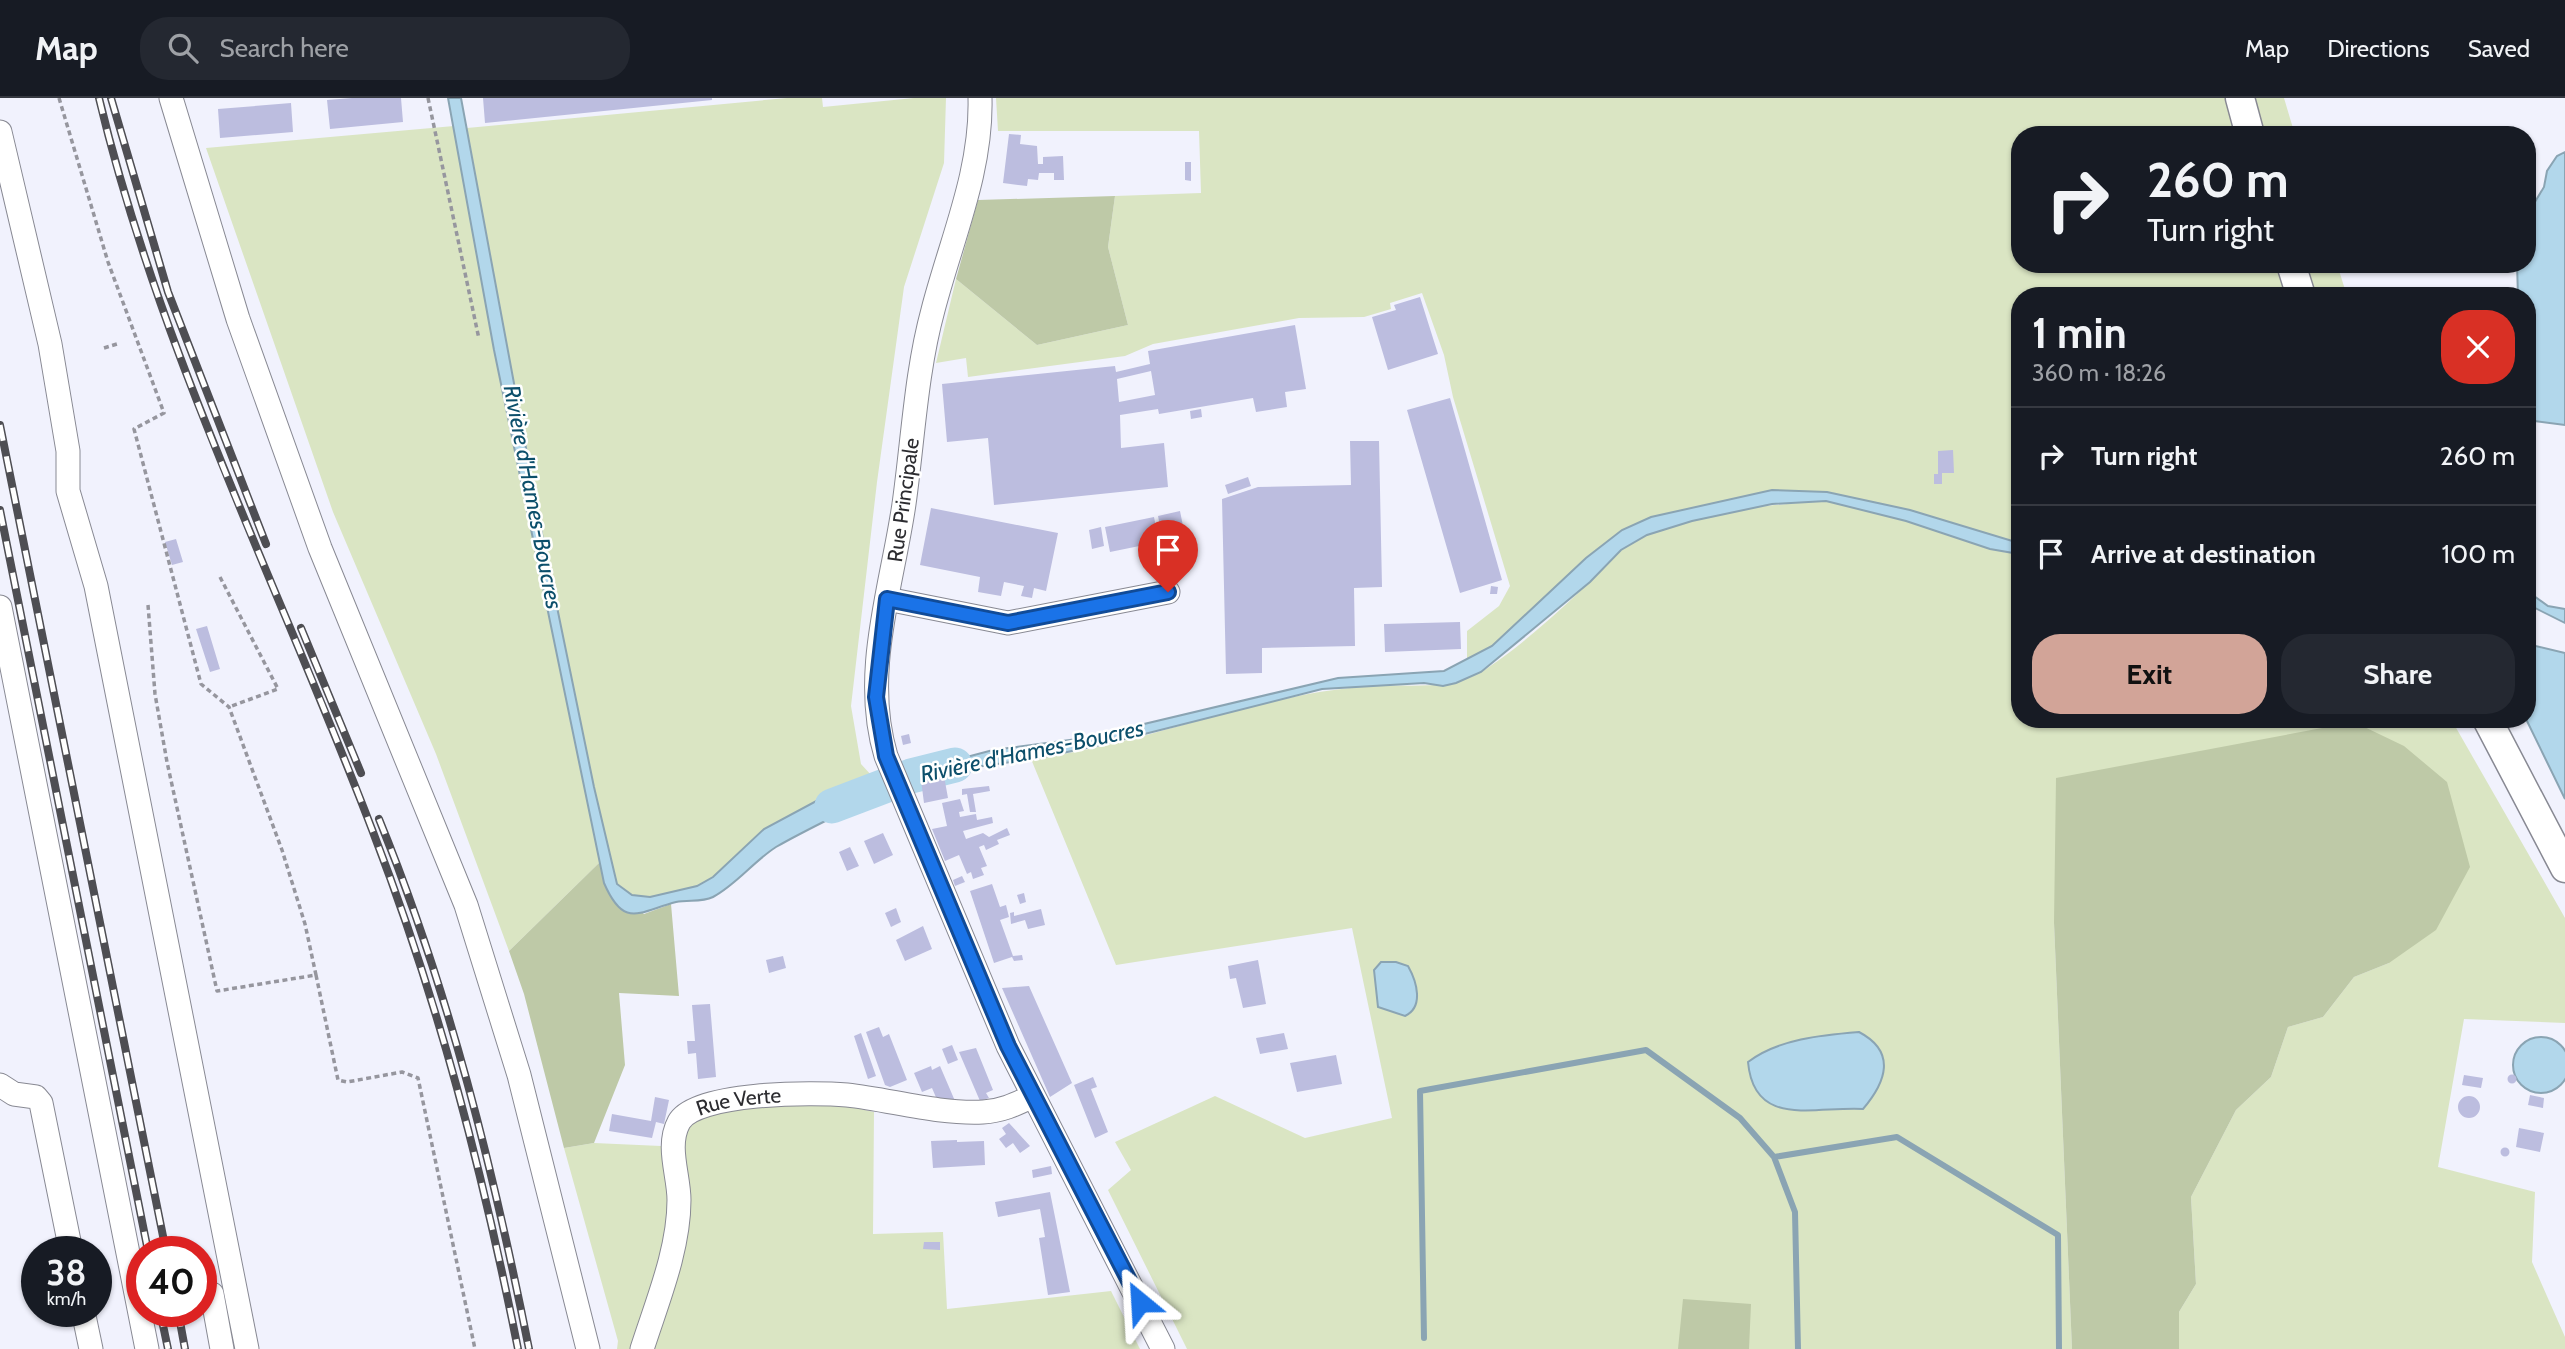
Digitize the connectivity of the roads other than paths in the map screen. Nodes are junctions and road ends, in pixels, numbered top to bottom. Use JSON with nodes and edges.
{"nodes":[{"id":1,"x":171,"y":98,"type":"edge"},
{"id":2,"x":980,"y":98,"type":"edge"},
{"id":3,"x":2240,"y":98,"type":"edge"},
{"id":4,"x":2248,"y":126,"type":"edge"},
{"id":5,"x":0,"y":132,"type":"edge"},
{"id":6,"x":1168,"y":592,"type":"dead end"},
{"id":7,"x":887,"y":599,"type":"junction"},
{"id":8,"x":0,"y":607,"type":"edge"},
{"id":9,"x":2492,"y":728,"type":"edge"},
{"id":10,"x":2565,"y":868,"type":"edge"},
{"id":11,"x":0,"y":1086,"type":"edge"},
{"id":12,"x":1033,"y":1096,"type":"junction"},
{"id":13,"x":68,"y":1236,"type":"edge"},
{"id":14,"x":217,"y":1322,"type":"edge"},
{"id":15,"x":86,"y":1327,"type":"edge"},
{"id":16,"x":91,"y":1349,"type":"edge"},
{"id":17,"x":147,"y":1349,"type":"edge"},
{"id":18,"x":222,"y":1349,"type":"edge"},
{"id":19,"x":247,"y":1349,"type":"edge"},
{"id":20,"x":587,"y":1349,"type":"edge"},
{"id":21,"x":642,"y":1349,"type":"edge"},
{"id":22,"x":1163,"y":1349,"type":"edge"}],
"edges":[{"from":1,"to":20,"type":"street"},
{"from":2,"to":7,"type":"street","name":"Rue Principale"},
{"from":3,"to":4,"type":"main road"},
{"from":5,"to":19,"type":"street"},
{"from":6,"to":7,"type":"street"},
{"from":7,"to":12,"type":"street","name":"Rue Principale"},
{"from":8,"to":17,"type":"street"},
{"from":9,"to":10,"type":"main road"},
{"from":11,"to":13,"type":"street"},
{"from":12,"to":21,"type":"street","name":"Rue Verte"},
{"from":12,"to":22,"type":"street","name":"Rue Principale"},
{"from":14,"to":18,"type":"street"},
{"from":15,"to":16,"type":"street"}]}
